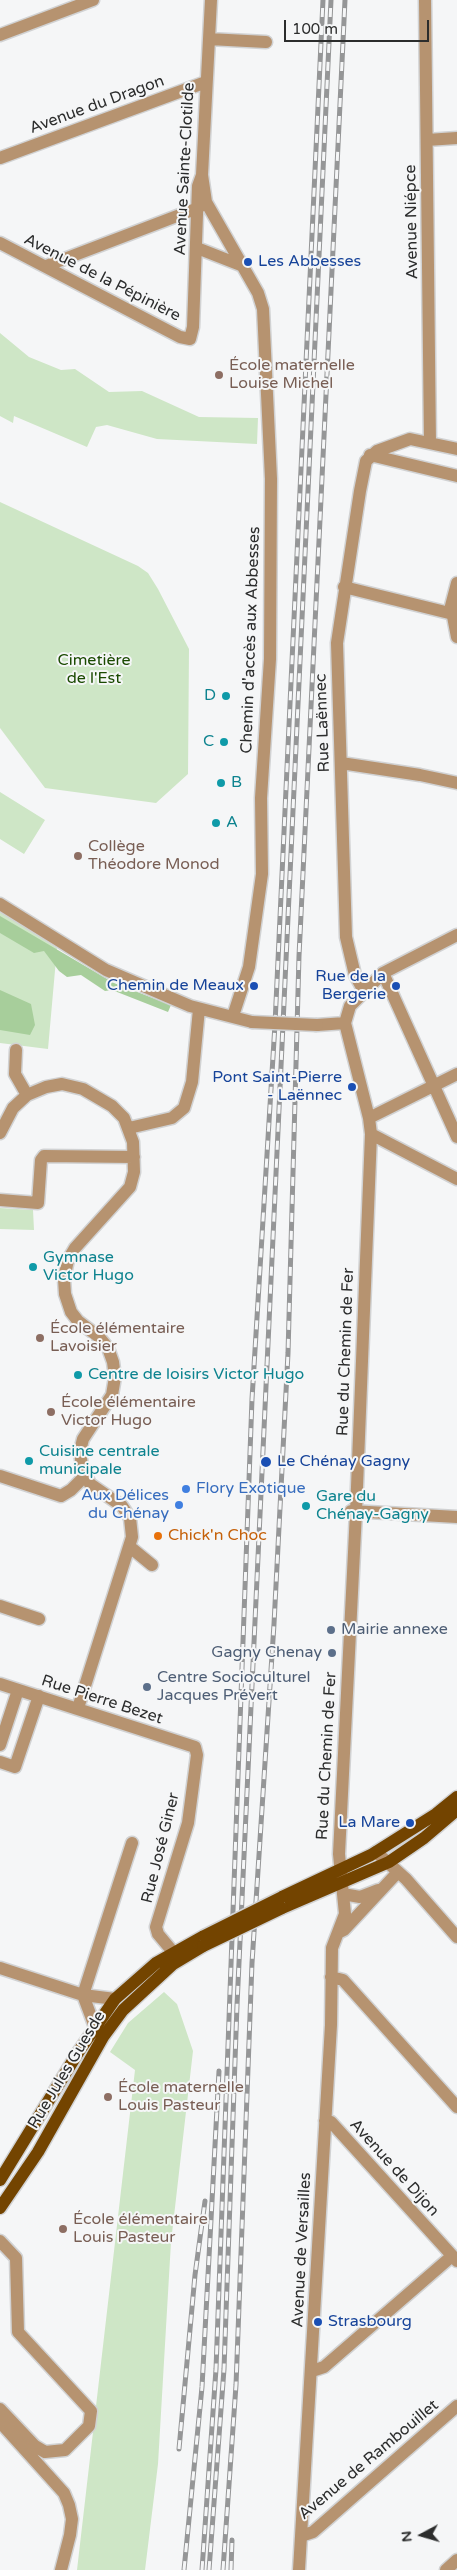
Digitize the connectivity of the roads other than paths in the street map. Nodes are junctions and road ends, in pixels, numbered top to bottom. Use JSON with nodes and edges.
{"nodes":[{"id":1,"x":94,"y":0,"type":"edge"},
{"id":2,"x":211,"y":0,"type":"edge"},
{"id":3,"x":425,"y":0,"type":"edge"},
{"id":4,"x":0,"y":35,"type":"edge"},
{"id":5,"x":208,"y":39,"type":"junction"},
{"id":6,"x":266,"y":42,"type":"dead end"},
{"id":7,"x":206,"y":82,"type":"junction"},
{"id":8,"x":457,"y":138,"type":"edge"},
{"id":9,"x":427,"y":140,"type":"junction"},
{"id":10,"x":0,"y":158,"type":"edge"},
{"id":11,"x":202,"y":205,"type":"junction"},
{"id":12,"x":212,"y":214,"type":"junction"},
{"id":13,"x":198,"y":223,"type":"junction"},
{"id":14,"x":227,"y":236,"type":"junction"},
{"id":15,"x":0,"y":243,"type":"edge"},
{"id":16,"x":197,"y":248,"type":"junction"},
{"id":17,"x":220,"y":255,"type":"junction"},
{"id":18,"x":46,"y":266,"type":"junction"},
{"id":19,"x":242,"y":266,"type":"junction"},
{"id":20,"x":190,"y":340,"type":"joint"},
{"id":21,"x":430,"y":443,"type":"junction"},
{"id":22,"x":457,"y":449,"type":"edge"},
{"id":23,"x":370,"y":455,"type":"junction"},
{"id":24,"x":457,"y":476,"type":"edge"},
{"id":25,"x":457,"y":583,"type":"edge"},
{"id":26,"x":344,"y":587,"type":"junction"},
{"id":27,"x":454,"y":614,"type":"edge"},
{"id":28,"x":457,"y":637,"type":"edge"},
{"id":29,"x":341,"y":764,"type":"junction"},
{"id":30,"x":457,"y":783,"type":"edge"},
{"id":31,"x":0,"y":904,"type":"edge"},
{"id":32,"x":457,"y":935,"type":"edge"},
{"id":33,"x":383,"y":973,"type":"junction"},
{"id":34,"x":364,"y":991,"type":"junction"},
{"id":35,"x":199,"y":1009,"type":"junction"},
{"id":36,"x":233,"y":1016,"type":"junction"},
{"id":37,"x":345,"y":1023,"type":"junction"},
{"id":38,"x":16,"y":1050,"type":"dead end"},
{"id":39,"x":457,"y":1074,"type":"edge"},
{"id":40,"x":434,"y":1086,"type":"junction"},
{"id":41,"x":27,"y":1095,"type":"junction"},
{"id":42,"x":369,"y":1118,"type":"junction"},
{"id":43,"x":2,"y":1125,"type":"edge"},
{"id":44,"x":129,"y":1128,"type":"junction"},
{"id":45,"x":371,"y":1134,"type":"junction"},
{"id":46,"x":457,"y":1137,"type":"edge"},
{"id":47,"x":134,"y":1157,"type":"junction"},
{"id":48,"x":457,"y":1179,"type":"edge"},
{"id":49,"x":0,"y":1200,"type":"edge"},
{"id":50,"x":0,"y":1476,"type":"edge"},
{"id":51,"x":86,"y":1476,"type":"junction"},
{"id":52,"x":354,"y":1512,"type":"junction"},
{"id":53,"x":457,"y":1516,"type":"edge"},
{"id":54,"x":130,"y":1547,"type":"junction"},
{"id":55,"x":152,"y":1565,"type":"dead end"},
{"id":56,"x":0,"y":1606,"type":"edge"},
{"id":57,"x":39,"y":1619,"type":"dead end"},
{"id":58,"x":0,"y":1684,"type":"edge"},
{"id":59,"x":18,"y":1690,"type":"junction"},
{"id":60,"x":39,"y":1696,"type":"junction"},
{"id":61,"x":78,"y":1708,"type":"junction"},
{"id":62,"x":0,"y":1746,"type":"edge"},
{"id":63,"x":195,"y":1747,"type":"joint"},
{"id":64,"x":0,"y":1762,"type":"edge"},
{"id":65,"x":457,"y":1797,"type":"edge"},
{"id":66,"x":457,"y":1806,"type":"edge"},
{"id":67,"x":457,"y":1810,"type":"edge"},
{"id":68,"x":424,"y":1838,"type":"junction"},
{"id":69,"x":132,"y":1843,"type":"dead end"},
{"id":70,"x":376,"y":1852,"type":"junction"},
{"id":71,"x":389,"y":1862,"type":"junction"},
{"id":72,"x":398,"y":1872,"type":"junction"},
{"id":73,"x":341,"y":1883,"type":"junction"},
{"id":74,"x":384,"y":1886,"type":"junction"},
{"id":75,"x":338,"y":1933,"type":"junction"},
{"id":76,"x":457,"y":1937,"type":"edge"},
{"id":77,"x":203,"y":1941,"type":"junction"},
{"id":78,"x":173,"y":1952,"type":"junction"},
{"id":79,"x":0,"y":1968,"type":"edge"},
{"id":80,"x":331,"y":1977,"type":"junction"},
{"id":81,"x":83,"y":1995,"type":"junction"},
{"id":82,"x":115,"y":1999,"type":"junction"},
{"id":83,"x":95,"y":2027,"type":"junction"},
{"id":84,"x":457,"y":2107,"type":"edge"},
{"id":85,"x":325,"y":2121,"type":"junction"},
{"id":86,"x":0,"y":2180,"type":"edge"},
{"id":87,"x":5,"y":2188,"type":"edge"},
{"id":88,"x":0,"y":2208,"type":"edge"},
{"id":89,"x":0,"y":2241,"type":"edge"},
{"id":90,"x":454,"y":2259,"type":"edge"},
{"id":91,"x":312,"y":2371,"type":"junction"},
{"id":92,"x":457,"y":2406,"type":"edge"},
{"id":93,"x":0,"y":2409,"type":"edge"},
{"id":94,"x":0,"y":2422,"type":"edge"},
{"id":95,"x":301,"y":2536,"type":"junction"},
{"id":96,"x":61,"y":2570,"type":"edge"},
{"id":97,"x":299,"y":2570,"type":"edge"}],
"edges":[{"from":1,"to":4,"type":"street"},
{"from":2,"to":5,"type":"street","name":"Avenue Sainte-Clotilde"},
{"from":3,"to":9,"type":"street","name":"Avenue Niépce"},
{"from":5,"to":6,"type":"street"},
{"from":5,"to":7,"type":"street","name":"Avenue Sainte-Clotilde"},
{"from":7,"to":10,"type":"street","name":"Avenue du Dragon"},
{"from":7,"to":11,"type":"street","name":"Avenue Sainte-Clotilde"},
{"from":8,"to":9,"type":"street"},
{"from":9,"to":21,"type":"street","name":"Avenue Niépce"},
{"from":11,"to":12,"type":"street","name":"Chemin d'accès aux Abbesses"},
{"from":11,"to":13,"type":"street","name":"Avenue Sainte-Clotilde"},
{"from":11,"to":18,"type":"street"},
{"from":12,"to":13,"type":"street"},
{"from":12,"to":14,"type":"street","name":"Chemin d'accès aux Abbesses"},
{"from":13,"to":16,"type":"street","name":"Avenue Sainte-Clotilde"},
{"from":14,"to":17,"type":"street"},
{"from":14,"to":19,"type":"street","name":"Chemin d'accès aux Abbesses"},
{"from":15,"to":18,"type":"street","name":"Avenue de la Pépinière"},
{"from":16,"to":17,"type":"street"},
{"from":16,"to":20,"type":"street","name":"Avenue Sainte-Clotilde"},
{"from":17,"to":19,"type":"street"},
{"from":18,"to":20,"type":"street","name":"Avenue de la Pépinière"},
{"from":19,"to":36,"type":"street","name":"Chemin d'accès aux Abbesses"},
{"from":21,"to":22,"type":"street"},
{"from":21,"to":23,"type":"street"},
{"from":23,"to":24,"type":"street"},
{"from":23,"to":26,"type":"street","name":"Rue Laënnec"},
{"from":25,"to":27,"type":"street"},
{"from":26,"to":27,"type":"street"},
{"from":26,"to":29,"type":"street","name":"Rue Laënnec"},
{"from":27,"to":28,"type":"street"},
{"from":29,"to":30,"type":"street"},
{"from":29,"to":34,"type":"street","name":"Rue Laënnec"},
{"from":31,"to":35,"type":"street"},
{"from":32,"to":33,"type":"street"},
{"from":33,"to":34,"type":"street"},
{"from":33,"to":40,"type":"street"},
{"from":34,"to":37,"type":"street"},
{"from":35,"to":36,"type":"street"},
{"from":35,"to":44,"type":"street"},
{"from":36,"to":37,"type":"street","bridge":true},
{"from":37,"to":42,"type":"street"},
{"from":38,"to":41,"type":"street"},
{"from":39,"to":40,"type":"street"},
{"from":40,"to":42,"type":"street"},
{"from":40,"to":46,"type":"street"},
{"from":41,"to":43,"type":"street"},
{"from":41,"to":44,"type":"street"},
{"from":42,"to":45,"type":"street"},
{"from":44,"to":47,"type":"street"},
{"from":45,"to":48,"type":"street"},
{"from":45,"to":52,"type":"street","name":"Rue du Chemin de Fer"},
{"from":47,"to":49,"type":"street"},
{"from":47,"to":51,"type":"street"},
{"from":50,"to":51,"type":"street"},
{"from":51,"to":54,"type":"street"},
{"from":52,"to":53,"type":"street"},
{"from":52,"to":73,"type":"street","name":"Rue du Chemin de Fer"},
{"from":54,"to":55,"type":"street"},
{"from":54,"to":61,"type":"street"},
{"from":56,"to":57,"type":"street"},
{"from":58,"to":59,"type":"street","name":"Rue Pierre Bezet"},
{"from":59,"to":60,"type":"street","name":"Rue Pierre Bezet"},
{"from":59,"to":62,"type":"street"},
{"from":60,"to":61,"type":"street","name":"Rue Pierre Bezet"},
{"from":60,"to":64,"type":"street"},
{"from":61,"to":63,"type":"street","name":"Rue Pierre Bezet"},
{"from":63,"to":78,"type":"street","name":"Rue José Giner"},
{"from":65,"to":70,"type":"main road"},
{"from":66,"to":68,"type":"street"},
{"from":67,"to":68,"type":"main road"},
{"from":68,"to":71,"type":"main road"},
{"from":69,"to":81,"type":"street","name":"Rue José Giner"},
{"from":70,"to":71,"type":"street"},
{"from":70,"to":73,"type":"main road"},
{"from":71,"to":72,"type":"street"},
{"from":71,"to":73,"type":"main road"},
{"from":72,"to":74,"type":"street"},
{"from":72,"to":76,"type":"street"},
{"from":73,"to":74,"type":"street"},
{"from":73,"to":75,"type":"street","name":"Avenue de Versailles"},
{"from":73,"to":77,"type":"main road","bridge":true},
{"from":74,"to":75,"type":"street"},
{"from":75,"to":80,"type":"street","name":"Avenue de Versailles"},
{"from":77,"to":78,"type":"main road","name":"Rue Jules Guesde"},
{"from":77,"to":87,"type":"main road","name":"Rue Jules Guesde"},
{"from":78,"to":82,"type":"main road","name":"Rue Jules Guesde"},
{"from":79,"to":81,"type":"street"},
{"from":80,"to":84,"type":"street"},
{"from":80,"to":85,"type":"street","name":"Avenue de Versailles"},
{"from":81,"to":82,"type":"street"},
{"from":81,"to":83,"type":"street"},
{"from":82,"to":83,"type":"main road","name":"Rue Jules Guesde"},
{"from":83,"to":86,"type":"main road","name":"Rue Jules Guesde"},
{"from":85,"to":90,"type":"street","name":"Avenue de Dijon"},
{"from":85,"to":91,"type":"street","name":"Avenue de Versailles"},
{"from":87,"to":88,"type":"main road","name":"Rue Jules Guesde"},
{"from":89,"to":93,"type":"street"},
{"from":90,"to":91,"type":"street"},
{"from":91,"to":95,"type":"street","name":"Avenue de Versailles"},
{"from":92,"to":95,"type":"street","name":"Avenue de Rambouillet"},
{"from":94,"to":96,"type":"street"},
{"from":95,"to":97,"type":"street","name":"Avenue de Versailles"}]}
